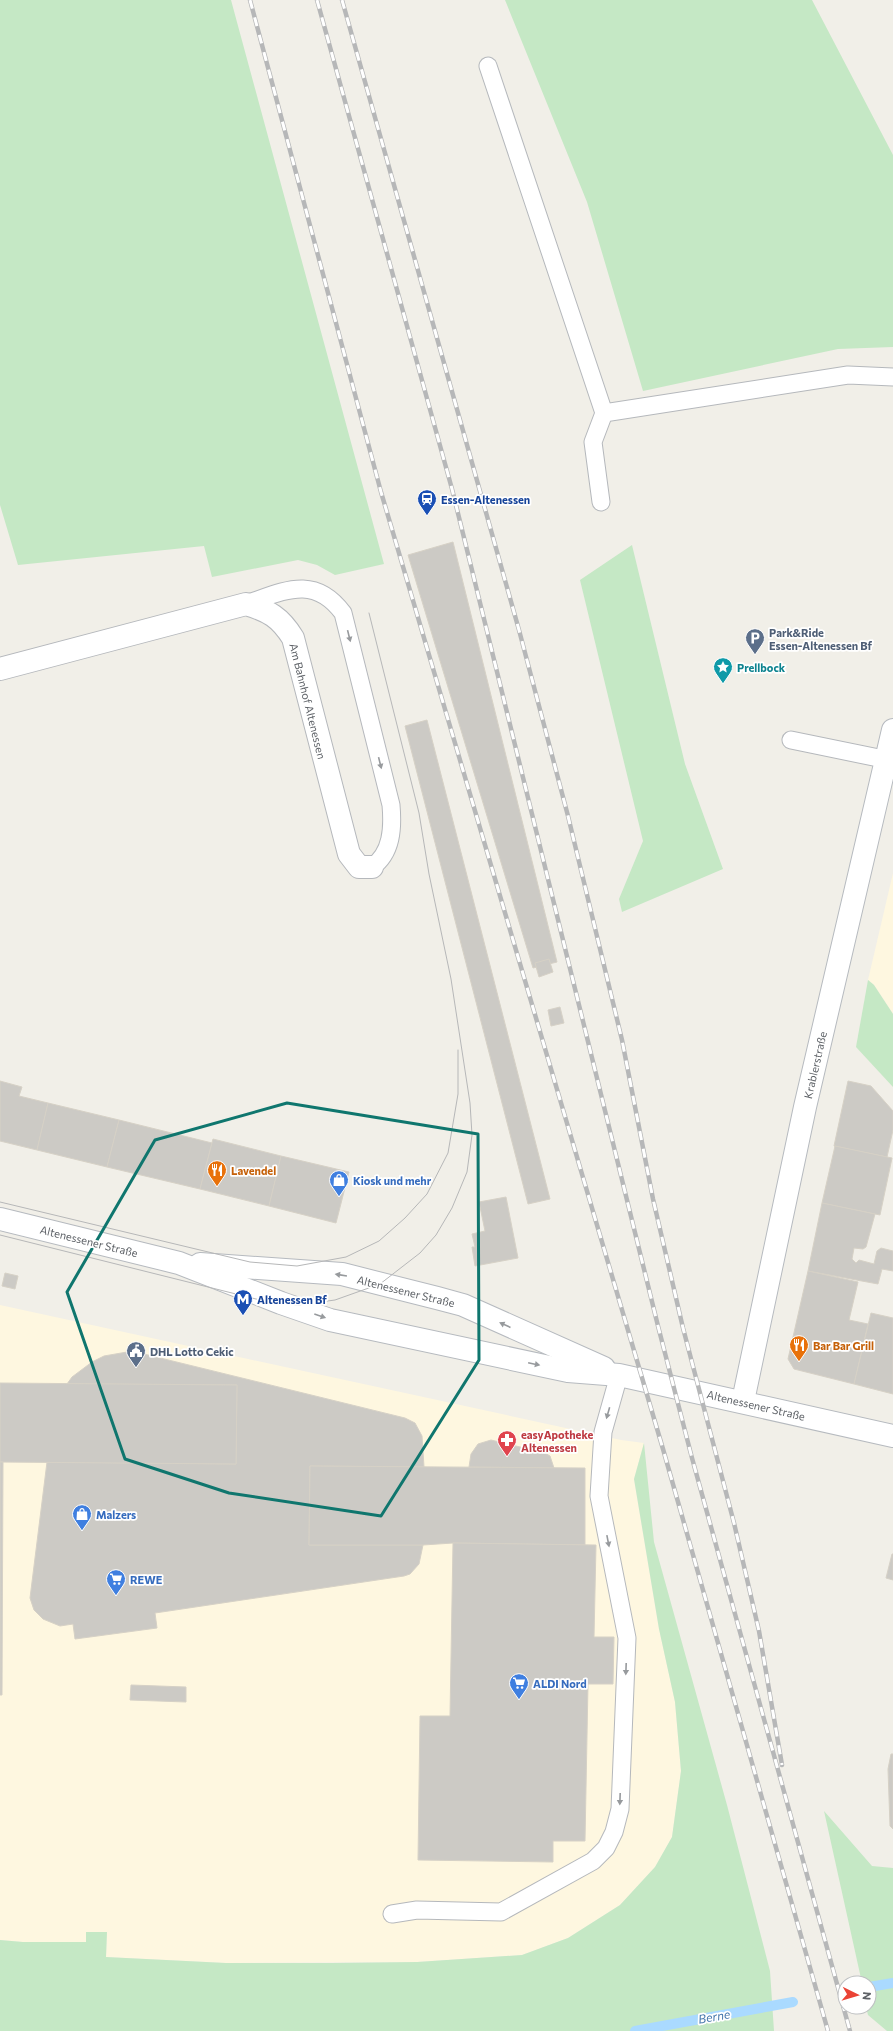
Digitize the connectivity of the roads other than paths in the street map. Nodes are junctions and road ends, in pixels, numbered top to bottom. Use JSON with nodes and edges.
{"nodes":[{"id":1,"x":488,"y":66,"type":"dead end"},
{"id":2,"x":893,"y":377,"type":"edge"},
{"id":3,"x":604,"y":413,"type":"junction"},
{"id":4,"x":601,"y":502,"type":"dead end"},
{"id":5,"x":246,"y":604,"type":"junction"},
{"id":6,"x":0,"y":669,"type":"edge"},
{"id":7,"x":893,"y":730,"type":"edge"},
{"id":8,"x":791,"y":740,"type":"dead end"},
{"id":9,"x":890,"y":760,"type":"edge"},
{"id":10,"x":372,"y":867,"type":"joint"},
{"id":11,"x":0,"y":1219,"type":"edge"},
{"id":12,"x":179,"y":1263,"type":"junction"},
{"id":13,"x":619,"y":1375,"type":"junction"},
{"id":14,"x":744,"y":1401,"type":"junction"},
{"id":15,"x":893,"y":1436,"type":"edge"},
{"id":16,"x":392,"y":1914,"type":"dead end"}],
"edges":[{"from":1,"to":3,"type":"lane"},
{"from":2,"to":3,"type":"lane"},
{"from":3,"to":4,"type":"lane"},
{"from":5,"to":6,"type":"main road"},
{"from":5,"to":10,"type":"main road","name":"Am Bahnhof Altenessen"},
{"from":5,"to":10,"type":"lane","one_way":true},
{"from":7,"to":9,"type":"main road","name":"Krablerstraße"},
{"from":8,"to":9,"type":"lane"},
{"from":9,"to":14,"type":"main road","name":"Krablerstraße"},
{"from":11,"to":12,"type":"main road","name":"Altenessener Straße"},
{"from":12,"to":13,"type":"main road","name":"Altenessener Straße","one_way":true},
{"from":13,"to":12,"type":"main road","name":"Altenessener Straße","one_way":true},
{"from":13,"to":14,"type":"main road","name":"Altenessener Straße"},
{"from":13,"to":16,"type":"lane","one_way":true},
{"from":14,"to":15,"type":"main road","name":"Altenessener Straße"}]}
